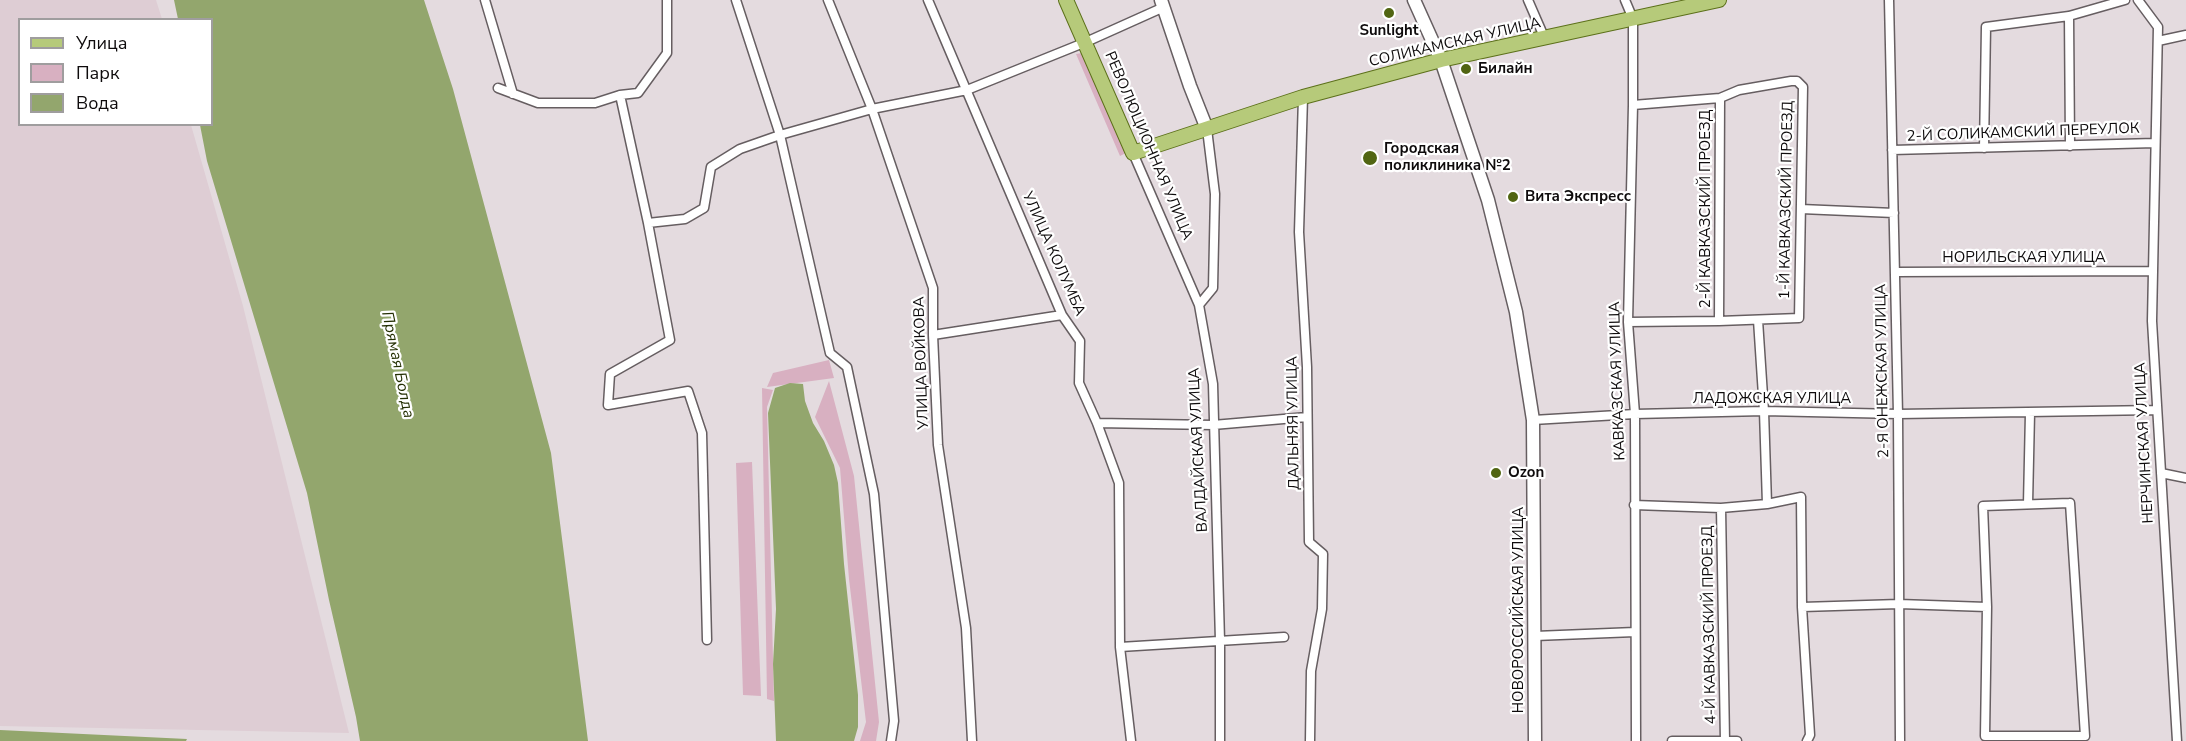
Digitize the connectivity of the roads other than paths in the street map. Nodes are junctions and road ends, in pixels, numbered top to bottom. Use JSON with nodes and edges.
{"nodes":[{"id":1,"x":485,"y":0,"type":"edge"},
{"id":2,"x":668,"y":0,"type":"edge"},
{"id":3,"x":736,"y":0,"type":"edge"},
{"id":4,"x":828,"y":0,"type":"edge"},
{"id":5,"x":928,"y":0,"type":"edge"},
{"id":6,"x":1066,"y":0,"type":"edge"},
{"id":7,"x":1414,"y":0,"type":"edge"},
{"id":8,"x":1528,"y":0,"type":"edge"},
{"id":9,"x":1625,"y":0,"type":"edge"},
{"id":10,"x":1719,"y":0,"type":"edge"},
{"id":11,"x":1889,"y":0,"type":"edge"},
{"id":12,"x":2124,"y":0,"type":"edge"},
{"id":13,"x":2138,"y":0,"type":"edge"},
{"id":14,"x":1163,"y":4,"type":"edge"},
{"id":15,"x":2069,"y":16,"type":"junction"},
{"id":16,"x":1633,"y":20,"type":"junction"},
{"id":17,"x":2186,"y":35,"type":"edge"},
{"id":18,"x":1545,"y":39,"type":"junction"},
{"id":19,"x":2158,"y":41,"type":"junction"},
{"id":20,"x":1086,"y":42,"type":"junction"},
{"id":21,"x":1441,"y":60,"type":"junction"},
{"id":22,"x":498,"y":88,"type":"dead end"},
{"id":23,"x":967,"y":90,"type":"junction"},
{"id":24,"x":513,"y":94,"type":"junction"},
{"id":25,"x":620,"y":95,"type":"junction"},
{"id":26,"x":1303,"y":97,"type":"junction"},
{"id":27,"x":1720,"y":98,"type":"junction"},
{"id":28,"x":1634,"y":105,"type":"junction"},
{"id":29,"x":872,"y":110,"type":"junction"},
{"id":30,"x":1207,"y":129,"type":"junction"},
{"id":31,"x":780,"y":135,"type":"junction"},
{"id":32,"x":2155,"y":144,"type":"junction"},
{"id":33,"x":2070,"y":146,"type":"junction"},
{"id":34,"x":1984,"y":148,"type":"junction"},
{"id":35,"x":1892,"y":150,"type":"junction"},
{"id":36,"x":1133,"y":153,"type":"junction"},
{"id":37,"x":1801,"y":209,"type":"junction"},
{"id":38,"x":1894,"y":213,"type":"junction"},
{"id":39,"x":648,"y":223,"type":"junction"},
{"id":40,"x":2153,"y":271,"type":"junction"},
{"id":41,"x":1895,"y":272,"type":"junction"},
{"id":42,"x":1199,"y":305,"type":"junction"},
{"id":43,"x":1062,"y":315,"type":"junction"},
{"id":44,"x":1758,"y":320,"type":"junction"},
{"id":45,"x":1719,"y":321,"type":"junction"},
{"id":46,"x":1628,"y":322,"type":"junction"},
{"id":47,"x":933,"y":335,"type":"junction"},
{"id":48,"x":2156,"y":410,"type":"junction"},
{"id":49,"x":1764,"y":411,"type":"junction"},
{"id":50,"x":2030,"y":413,"type":"junction"},
{"id":51,"x":1635,"y":414,"type":"junction"},
{"id":52,"x":1898,"y":414,"type":"junction"},
{"id":53,"x":1307,"y":417,"type":"junction"},
{"id":54,"x":1533,"y":420,"type":"junction"},
{"id":55,"x":1097,"y":423,"type":"junction"},
{"id":56,"x":1213,"y":425,"type":"junction"},
{"id":57,"x":2161,"y":473,"type":"junction"},
{"id":58,"x":2186,"y":478,"type":"edge"},
{"id":59,"x":1767,"y":504,"type":"junction"},
{"id":60,"x":2028,"y":504,"type":"junction"},
{"id":61,"x":1635,"y":505,"type":"junction"},
{"id":62,"x":1721,"y":508,"type":"junction"},
{"id":63,"x":1899,"y":604,"type":"junction"},
{"id":64,"x":1802,"y":607,"type":"junction"},
{"id":65,"x":1987,"y":607,"type":"junction"},
{"id":66,"x":1635,"y":632,"type":"junction"},
{"id":67,"x":1535,"y":636,"type":"junction"},
{"id":68,"x":1284,"y":637,"type":"dead end"},
{"id":69,"x":707,"y":640,"type":"dead end"},
{"id":70,"x":1220,"y":641,"type":"junction"},
{"id":71,"x":1120,"y":647,"type":"junction"},
{"id":72,"x":2027,"y":738,"type":"edge"},
{"id":73,"x":891,"y":741,"type":"edge"},
{"id":74,"x":972,"y":741,"type":"edge"},
{"id":75,"x":1131,"y":741,"type":"edge"},
{"id":76,"x":1220,"y":741,"type":"edge"},
{"id":77,"x":1310,"y":741,"type":"edge"},
{"id":78,"x":1535,"y":741,"type":"edge"},
{"id":79,"x":1636,"y":741,"type":"edge"},
{"id":80,"x":1672,"y":741,"type":"edge"},
{"id":81,"x":1725,"y":741,"type":"edge"},
{"id":82,"x":1737,"y":741,"type":"edge"},
{"id":83,"x":1807,"y":741,"type":"edge"},
{"id":84,"x":1900,"y":741,"type":"edge"},
{"id":85,"x":2177,"y":741,"type":"edge"}],
"edges":[{"from":1,"to":24,"type":"street"},
{"from":2,"to":25,"type":"street"},
{"from":3,"to":31,"type":"street"},
{"from":4,"to":29,"type":"street","name":"УЛИЦА ВОЙКОВА"},
{"from":5,"to":23,"type":"street","name":"УЛИЦА КОЛУМБА"},
{"from":6,"to":20,"type":"main road","name":"РЕВОЛЮЦИОННАЯ УЛИЦА"},
{"from":7,"to":21,"type":"street","name":"НОВОРОССИЙСКАЯ УЛИЦА"},
{"from":8,"to":18,"type":"street"},
{"from":9,"to":16,"type":"street"},
{"from":10,"to":16,"type":"main road","name":"СОЛИКАМСКАЯ УЛИЦА"},
{"from":11,"to":35,"type":"street","name":"2-Я ОНЕЖСКАЯ УЛИЦА"},
{"from":12,"to":15,"type":"street"},
{"from":13,"to":19,"type":"street"},
{"from":14,"to":20,"type":"street"},
{"from":14,"to":30,"type":"street"},
{"from":15,"to":33,"type":"street"},
{"from":15,"to":34,"type":"street"},
{"from":16,"to":18,"type":"main road","name":"СОЛИКАМСКАЯ УЛИЦА"},
{"from":16,"to":28,"type":"street","name":"КАВКАЗСКАЯ УЛИЦА"},
{"from":17,"to":19,"type":"street"},
{"from":18,"to":21,"type":"main road","name":"СОЛИКАМСКАЯ УЛИЦА"},
{"from":19,"to":32,"type":"street","name":"НЕРЧИНСКАЯ УЛИЦА"},
{"from":20,"to":23,"type":"street"},
{"from":20,"to":36,"type":"main road","name":"РЕВОЛЮЦИОННАЯ УЛИЦА"},
{"from":21,"to":26,"type":"main road","name":"СОЛИКАМСКАЯ УЛИЦА"},
{"from":21,"to":54,"type":"street","name":"НОВОРОССИЙСКАЯ УЛИЦА"},
{"from":22,"to":24,"type":"street"},
{"from":23,"to":29,"type":"street"},
{"from":23,"to":43,"type":"street","name":"УЛИЦА КОЛУМБА"},
{"from":24,"to":25,"type":"street"},
{"from":25,"to":39,"type":"street"},
{"from":26,"to":30,"type":"main road","name":"СОЛИКАМСКАЯ УЛИЦА"},
{"from":26,"to":53,"type":"street","name":"ДАЛЬНЯЯ УЛИЦА"},
{"from":27,"to":28,"type":"street","name":"1-Й КАВКАЗСКИЙ ПРОЕЗД"},
{"from":27,"to":37,"type":"street","name":"1-Й КАВКАЗСКИЙ ПРОЕЗД"},
{"from":27,"to":45,"type":"street","name":"2-Й КАВКАЗСКИЙ ПРОЕЗД"},
{"from":28,"to":46,"type":"street","name":"КАВКАЗСКАЯ УЛИЦА"},
{"from":29,"to":31,"type":"street"},
{"from":29,"to":47,"type":"street","name":"УЛИЦА ВОЙКОВА"},
{"from":30,"to":36,"type":"main road","name":"СОЛИКАМСКАЯ УЛИЦА"},
{"from":30,"to":42,"type":"street"},
{"from":31,"to":39,"type":"street"},
{"from":31,"to":73,"type":"street"},
{"from":32,"to":33,"type":"street","name":"2-Й СОЛИКАМСКИЙ ПЕРЕУЛОК"},
{"from":32,"to":40,"type":"street","name":"НЕРЧИНСКАЯ УЛИЦА"},
{"from":33,"to":34,"type":"street","name":"2-Й СОЛИКАМСКИЙ ПЕРЕУЛОК"},
{"from":34,"to":35,"type":"street","name":"2-Й СОЛИКАМСКИЙ ПЕРЕУЛОК"},
{"from":35,"to":38,"type":"street","name":"2-Я ОНЕЖСКАЯ УЛИЦА"},
{"from":36,"to":42,"type":"street","name":"РЕВОЛЮЦИОННАЯ УЛИЦА"},
{"from":37,"to":38,"type":"street"},
{"from":37,"to":44,"type":"street","name":"1-Й КАВКАЗСКИЙ ПРОЕЗД"},
{"from":38,"to":41,"type":"street","name":"2-Я ОНЕЖСКАЯ УЛИЦА"},
{"from":39,"to":69,"type":"street"},
{"from":40,"to":41,"type":"street","name":"НОРИЛЬСКАЯ УЛИЦА"},
{"from":40,"to":48,"type":"street","name":"НЕРЧИНСКАЯ УЛИЦА"},
{"from":41,"to":52,"type":"street","name":"2-Я ОНЕЖСКАЯ УЛИЦА"},
{"from":42,"to":56,"type":"street","name":"ВАЛДАЙСКАЯ УЛИЦА"},
{"from":43,"to":47,"type":"street"},
{"from":43,"to":55,"type":"street","name":"УЛИЦА КОЛУМБА"},
{"from":44,"to":45,"type":"street","name":"1-Й КАВКАЗСКИЙ ПРОЕЗД"},
{"from":44,"to":49,"type":"street"},
{"from":45,"to":46,"type":"street","name":"1-Й КАВКАЗСКИЙ ПРОЕЗД"},
{"from":46,"to":51,"type":"street","name":"КАВКАЗСКАЯ УЛИЦА"},
{"from":47,"to":74,"type":"street","name":"УЛИЦА ВОЙКОВА"},
{"from":48,"to":50,"type":"street","name":"ЛАДОЖСКАЯ УЛИЦА"},
{"from":48,"to":57,"type":"street","name":"НЕРЧИНСКАЯ УЛИЦА"},
{"from":49,"to":51,"type":"street","name":"ЛАДОЖСКАЯ УЛИЦА"},
{"from":49,"to":52,"type":"street","name":"ЛАДОЖСКАЯ УЛИЦА"},
{"from":49,"to":59,"type":"street"},
{"from":50,"to":52,"type":"street","name":"ЛАДОЖСКАЯ УЛИЦА"},
{"from":50,"to":60,"type":"street"},
{"from":51,"to":54,"type":"street","name":"ЛАДОЖСКАЯ УЛИЦА"},
{"from":51,"to":61,"type":"street","name":"КАВКАЗСКАЯ УЛИЦА"},
{"from":52,"to":63,"type":"street","name":"2-Я ОНЕЖСКАЯ УЛИЦА"},
{"from":53,"to":56,"type":"street"},
{"from":53,"to":77,"type":"street","name":"ДАЛЬНЯЯ УЛИЦА"},
{"from":54,"to":67,"type":"street","name":"НОВОРОССИЙСКАЯ УЛИЦА"},
{"from":55,"to":56,"type":"street"},
{"from":55,"to":71,"type":"street","name":"УЛИЦА КОЛУМБА"},
{"from":56,"to":70,"type":"street","name":"ВАЛДАЙСКАЯ УЛИЦА"},
{"from":57,"to":58,"type":"street"},
{"from":57,"to":85,"type":"street","name":"НЕРЧИНСКАЯ УЛИЦА"},
{"from":59,"to":62,"type":"street"},
{"from":59,"to":64,"type":"street"},
{"from":60,"to":65,"type":"street"},
{"from":60,"to":72,"type":"street"},
{"from":61,"to":62,"type":"street"},
{"from":61,"to":66,"type":"street","name":"КАВКАЗСКАЯ УЛИЦА"},
{"from":62,"to":81,"type":"street","name":"4-Й КАВКАЗСКИЙ ПРОЕЗД"},
{"from":63,"to":64,"type":"street"},
{"from":63,"to":65,"type":"street"},
{"from":63,"to":84,"type":"street","name":"2-Я ОНЕЖСКАЯ УЛИЦА"},
{"from":64,"to":83,"type":"street"},
{"from":65,"to":72,"type":"street"},
{"from":66,"to":67,"type":"street"},
{"from":66,"to":79,"type":"street","name":"КАВКАЗСКАЯ УЛИЦА"},
{"from":67,"to":78,"type":"street","name":"НОВОРОССИЙСКАЯ УЛИЦА"},
{"from":68,"to":70,"type":"street"},
{"from":70,"to":71,"type":"street"},
{"from":70,"to":76,"type":"street","name":"ВАЛДАЙСКАЯ УЛИЦА"},
{"from":71,"to":75,"type":"street","name":"УЛИЦА КОЛУМБА"},
{"from":80,"to":81,"type":"street"},
{"from":81,"to":82,"type":"street"}]}
